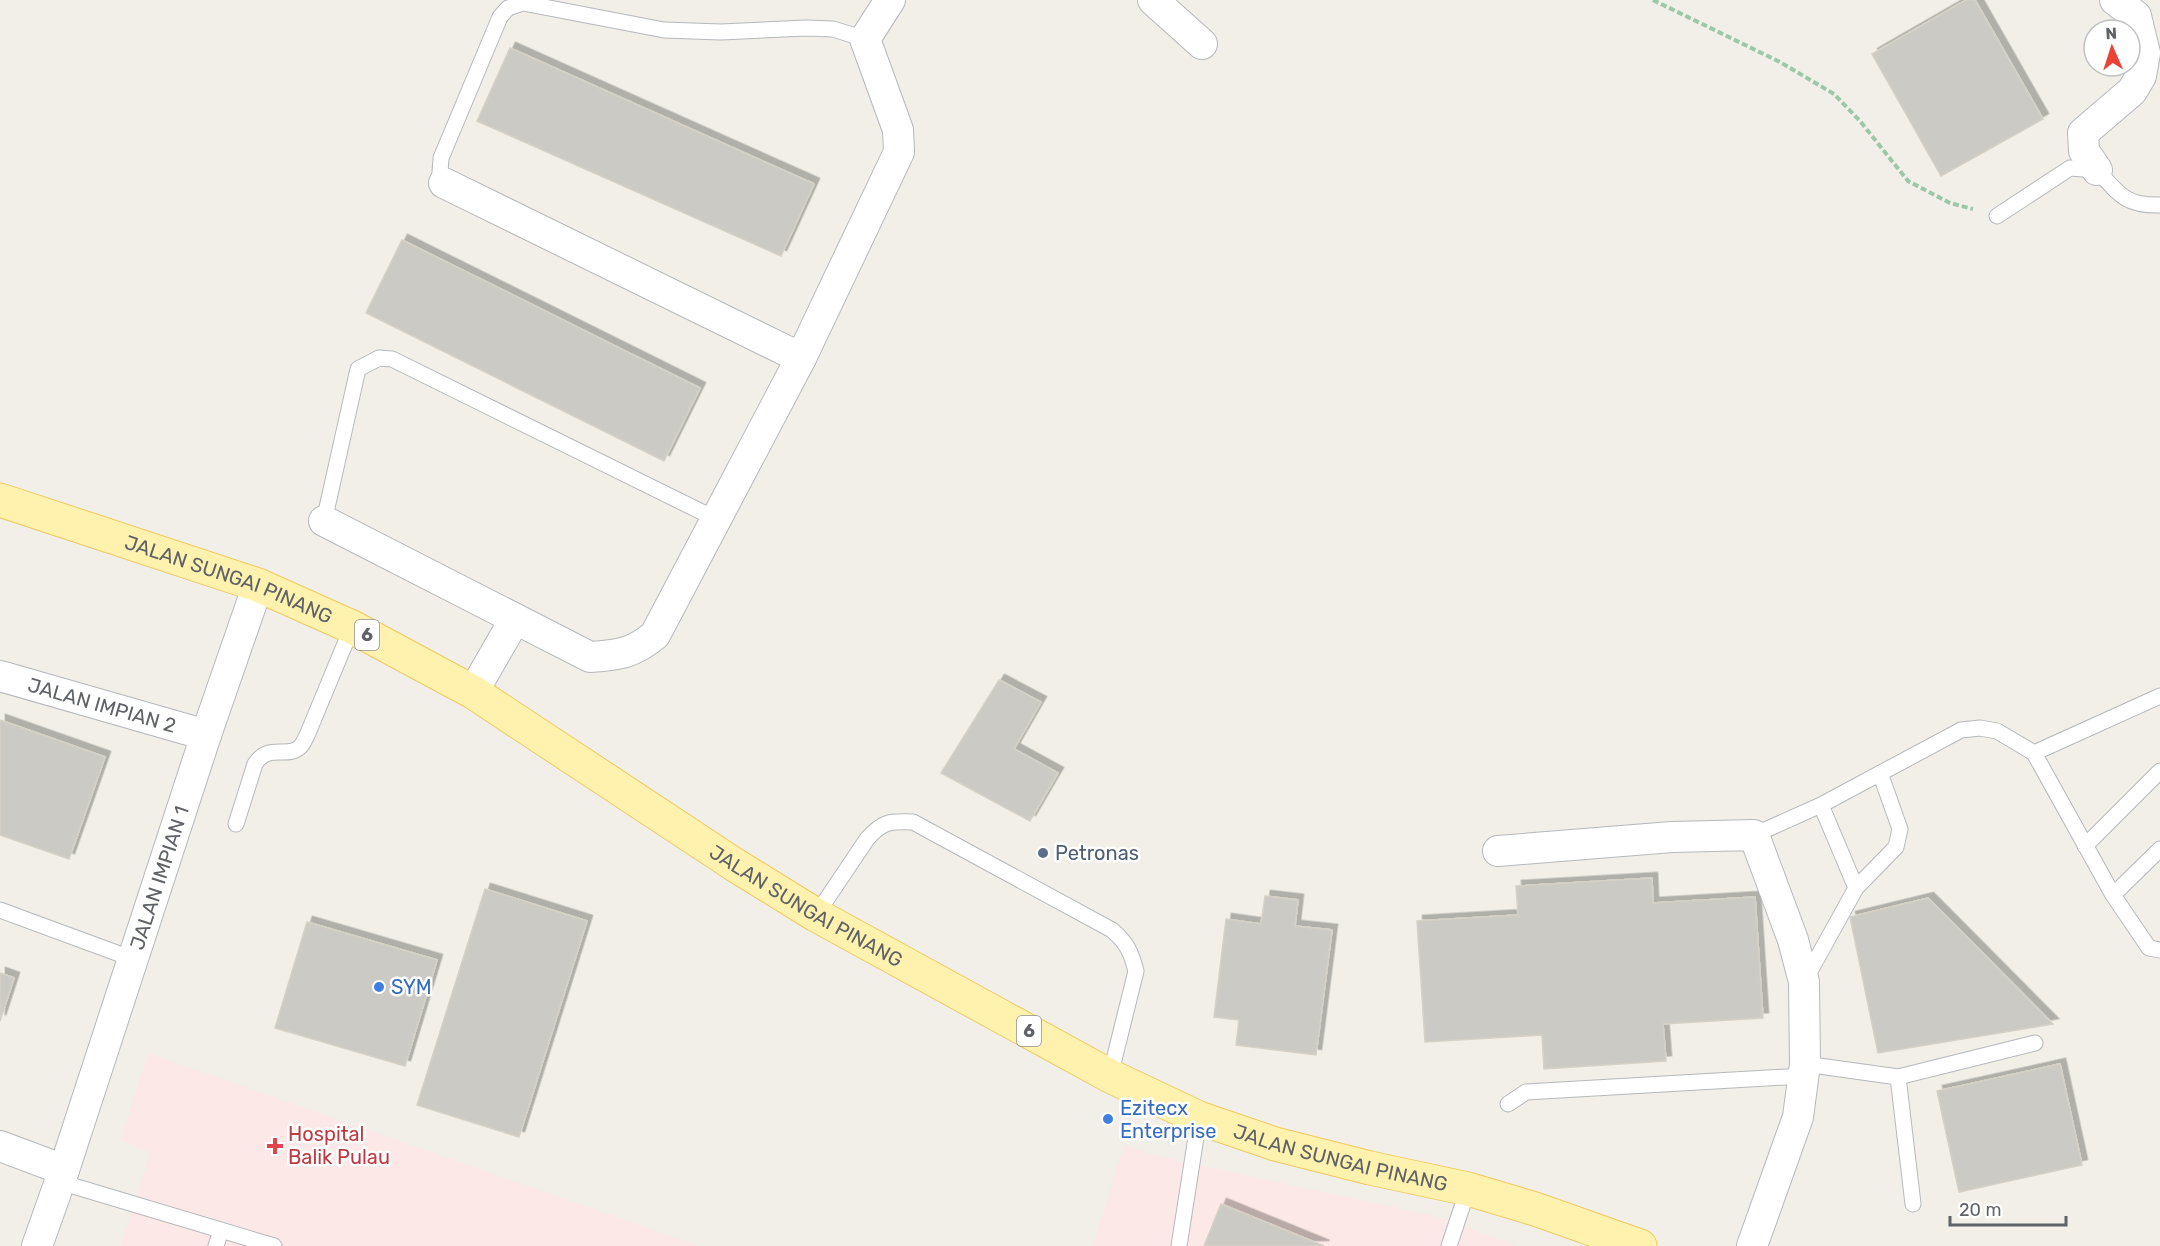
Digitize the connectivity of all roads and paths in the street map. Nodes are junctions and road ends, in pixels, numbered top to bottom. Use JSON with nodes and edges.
{"nodes":[{"id":1,"x":890,"y":0,"type":"edge"},
{"id":2,"x":1153,"y":0,"type":"edge"},
{"id":3,"x":1653,"y":0,"type":"edge"},
{"id":4,"x":2115,"y":0,"type":"edge"},
{"id":5,"x":865,"y":39,"type":"junction"},
{"id":6,"x":1202,"y":44,"type":"dead end"},
{"id":7,"x":2097,"y":170,"type":"junction"},
{"id":8,"x":444,"y":183,"type":"joint"},
{"id":9,"x":2160,"y":205,"type":"edge"},
{"id":10,"x":1997,"y":216,"type":"joint"},
{"id":11,"x":801,"y":358,"type":"junction"},
{"id":12,"x":0,"y":500,"type":"edge"},
{"id":13,"x":716,"y":519,"type":"junction"},
{"id":14,"x":324,"y":521,"type":"joint"},
{"id":15,"x":258,"y":585,"type":"junction"},
{"id":16,"x":514,"y":619,"type":"junction"},
{"id":17,"x":352,"y":627,"type":"junction"},
{"id":18,"x":0,"y":676,"type":"edge"},
{"id":19,"x":473,"y":692,"type":"junction"},
{"id":20,"x":2160,"y":696,"type":"edge"},
{"id":21,"x":206,"y":735,"type":"junction"},
{"id":22,"x":2034,"y":753,"type":"junction"},
{"id":23,"x":2160,"y":771,"type":"edge"},
{"id":24,"x":1880,"y":773,"type":"junction"},
{"id":25,"x":1821,"y":805,"type":"junction"},
{"id":26,"x":236,"y":824,"type":"dead end"},
{"id":27,"x":1754,"y":835,"type":"junction"},
{"id":28,"x":2085,"y":846,"type":"junction"},
{"id":29,"x":2160,"y":849,"type":"edge"},
{"id":30,"x":1498,"y":851,"type":"dead end"},
{"id":31,"x":1856,"y":888,"type":"junction"},
{"id":32,"x":2113,"y":895,"type":"junction"},
{"id":33,"x":0,"y":910,"type":"edge"},
{"id":34,"x":816,"y":915,"type":"junction"},
{"id":35,"x":2160,"y":950,"type":"edge"},
{"id":36,"x":133,"y":959,"type":"junction"},
{"id":37,"x":1804,"y":982,"type":"junction"},
{"id":38,"x":2035,"y":1043,"type":"dead end"},
{"id":39,"x":1804,"y":1070,"type":"junction"},
{"id":40,"x":1110,"y":1076,"type":"junction"},
{"id":41,"x":1898,"y":1077,"type":"junction"},
{"id":42,"x":1508,"y":1104,"type":"dead end"},
{"id":43,"x":1199,"y":1118,"type":"junction"},
{"id":44,"x":0,"y":1146,"type":"edge"},
{"id":45,"x":62,"y":1176,"type":"junction"},
{"id":46,"x":1468,"y":1189,"type":"junction"},
{"id":47,"x":1913,"y":1204,"type":"dead end"},
{"id":48,"x":221,"y":1230,"type":"junction"},
{"id":49,"x":37,"y":1246,"type":"edge"},
{"id":50,"x":216,"y":1246,"type":"edge"},
{"id":51,"x":274,"y":1246,"type":"edge"},
{"id":52,"x":1179,"y":1246,"type":"edge"},
{"id":53,"x":1449,"y":1246,"type":"edge"},
{"id":54,"x":1640,"y":1246,"type":"edge"},
{"id":55,"x":1752,"y":1246,"type":"edge"}],
"edges":[{"from":1,"to":5,"type":"street"},
{"from":2,"to":6,"type":"street"},
{"from":3,"to":10,"type":"path"},
{"from":4,"to":7,"type":"street"},
{"from":5,"to":8,"type":"lane"},
{"from":5,"to":11,"type":"street"},
{"from":7,"to":9,"type":"lane"},
{"from":7,"to":10,"type":"lane"},
{"from":8,"to":11,"type":"street"},
{"from":11,"to":13,"type":"street"},
{"from":12,"to":15,"type":"main road","name":"JALAN SUNGAI PINANG","number":"6"},
{"from":13,"to":14,"type":"lane"},
{"from":13,"to":16,"type":"street"},
{"from":14,"to":16,"type":"street"},
{"from":15,"to":17,"type":"main road","name":"JALAN SUNGAI PINANG","number":"6"},
{"from":15,"to":21,"type":"street","name":"JALAN IMPIAN 1"},
{"from":16,"to":19,"type":"street"},
{"from":17,"to":19,"type":"main road","name":"JALAN SUNGAI PINANG","number":"6"},
{"from":17,"to":26,"type":"lane"},
{"from":18,"to":21,"type":"street","name":"JALAN IMPIAN 2"},
{"from":19,"to":34,"type":"main road","name":"JALAN SUNGAI PINANG","number":"6"},
{"from":20,"to":22,"type":"lane"},
{"from":21,"to":36,"type":"street","name":"JALAN IMPIAN 1"},
{"from":22,"to":24,"type":"lane"},
{"from":22,"to":28,"type":"lane"},
{"from":23,"to":28,"type":"lane"},
{"from":24,"to":25,"type":"lane"},
{"from":24,"to":31,"type":"lane"},
{"from":25,"to":27,"type":"lane"},
{"from":25,"to":31,"type":"lane"},
{"from":27,"to":30,"type":"street"},
{"from":27,"to":37,"type":"street"},
{"from":28,"to":32,"type":"lane"},
{"from":29,"to":32,"type":"lane"},
{"from":31,"to":37,"type":"lane"},
{"from":32,"to":35,"type":"lane"},
{"from":33,"to":36,"type":"lane"},
{"from":34,"to":40,"type":"main road","name":"JALAN SUNGAI PINANG","number":"6"},
{"from":34,"to":40,"type":"lane"},
{"from":36,"to":45,"type":"street","name":"JALAN IMPIAN 1"},
{"from":37,"to":39,"type":"street"},
{"from":38,"to":41,"type":"lane"},
{"from":39,"to":41,"type":"lane"},
{"from":39,"to":42,"type":"lane"},
{"from":39,"to":55,"type":"street"},
{"from":40,"to":43,"type":"main road","name":"JALAN SUNGAI PINANG","number":"6"},
{"from":41,"to":47,"type":"lane"},
{"from":43,"to":46,"type":"main road","name":"JALAN SUNGAI PINANG","number":"6"},
{"from":43,"to":52,"type":"lane"},
{"from":44,"to":45,"type":"street"},
{"from":45,"to":48,"type":"lane"},
{"from":45,"to":49,"type":"street","name":"JALAN IMPIAN 1"},
{"from":46,"to":53,"type":"lane"},
{"from":46,"to":54,"type":"main road","name":"JALAN SUNGAI PINANG","number":"6"},
{"from":48,"to":50,"type":"lane"},
{"from":48,"to":51,"type":"lane"}]}
